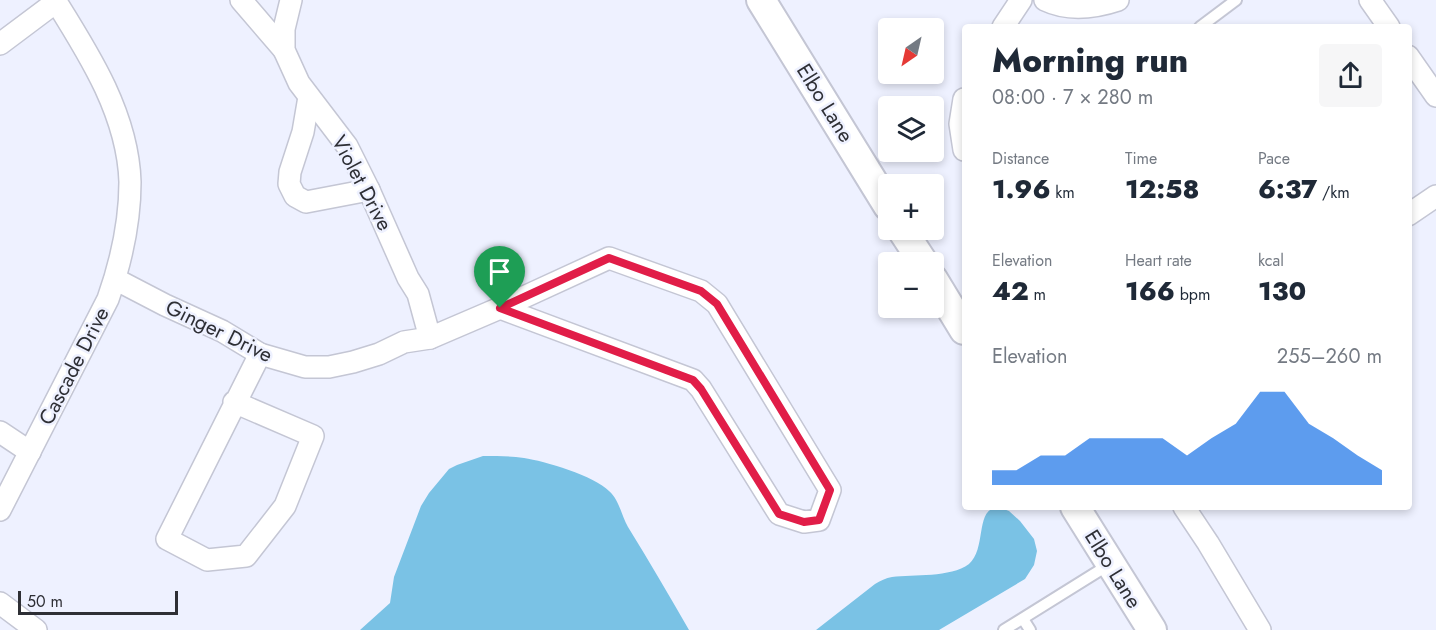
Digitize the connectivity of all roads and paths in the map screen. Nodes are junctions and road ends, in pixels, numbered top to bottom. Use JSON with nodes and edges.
{"nodes":[{"id":1,"x":241,"y":0,"type":"edge"},
{"id":2,"x":291,"y":0,"type":"edge"},
{"id":3,"x":761,"y":0,"type":"edge"},
{"id":4,"x":1021,"y":0,"type":"edge"},
{"id":5,"x":1045,"y":0,"type":"edge"},
{"id":6,"x":1118,"y":0,"type":"edge"},
{"id":7,"x":1236,"y":0,"type":"edge"},
{"id":8,"x":1370,"y":0,"type":"edge"},
{"id":9,"x":55,"y":1,"type":"edge"},
{"id":10,"x":1005,"y":24,"type":"edge"},
{"id":11,"x":1204,"y":24,"type":"edge"},
{"id":12,"x":1387,"y":24,"type":"edge"},
{"id":13,"x":0,"y":44,"type":"edge"},
{"id":14,"x":284,"y":50,"type":"junction"},
{"id":15,"x":1412,"y":62,"type":"edge"},
{"id":16,"x":1436,"y":96,"type":"edge"},
{"id":17,"x":309,"y":97,"type":"junction"},
{"id":18,"x":962,"y":112,"type":"edge"},
{"id":19,"x":962,"y":137,"type":"edge"},
{"id":20,"x":369,"y":190,"type":"junction"},
{"id":21,"x":878,"y":190,"type":"edge"},
{"id":22,"x":1436,"y":196,"type":"edge"},
{"id":23,"x":1412,"y":212,"type":"edge"},
{"id":24,"x":115,"y":279,"type":"junction"},
{"id":25,"x":944,"y":297,"type":"edge"},
{"id":26,"x":500,"y":308,"type":"junction"},
{"id":27,"x":962,"y":327,"type":"edge"},
{"id":28,"x":430,"y":338,"type":"junction"},
{"id":29,"x":260,"y":354,"type":"junction"},
{"id":30,"x":234,"y":402,"type":"junction"},
{"id":31,"x":0,"y":432,"type":"edge"},
{"id":32,"x":30,"y":452,"type":"junction"},
{"id":33,"x":0,"y":510,"type":"edge"},
{"id":34,"x":1077,"y":510,"type":"edge"},
{"id":35,"x":1186,"y":510,"type":"edge"},
{"id":36,"x":1110,"y":564,"type":"junction"},
{"id":37,"x":0,"y":603,"type":"edge"},
{"id":38,"x":1023,"y":619,"type":"junction"},
{"id":39,"x":36,"y":630,"type":"edge"},
{"id":40,"x":1004,"y":630,"type":"edge"},
{"id":41,"x":1030,"y":630,"type":"edge"},
{"id":42,"x":1152,"y":630,"type":"edge"},
{"id":43,"x":1260,"y":630,"type":"edge"}],
"edges":[{"from":1,"to":14,"type":"street"},
{"from":2,"to":14,"type":"street","name":"Violet Drive"},
{"from":3,"to":21,"type":"street","name":"Elbo Lane"},
{"from":4,"to":10,"type":"street"},
{"from":5,"to":6,"type":"street"},
{"from":7,"to":11,"type":"lane"},
{"from":8,"to":12,"type":"street"},
{"from":9,"to":13,"type":"street"},
{"from":9,"to":24,"type":"street","name":"Cascade Drive"},
{"from":14,"to":17,"type":"street","name":"Violet Drive"},
{"from":15,"to":16,"type":"street"},
{"from":17,"to":20,"type":"street","name":"Violet Drive"},
{"from":17,"to":20,"type":"street"},
{"from":18,"to":19,"type":"street"},
{"from":20,"to":28,"type":"street","name":"Violet Drive"},
{"from":22,"to":23,"type":"street"},
{"from":24,"to":29,"type":"street","name":"Ginger Drive"},
{"from":24,"to":32,"type":"street","name":"Cascade Drive"},
{"from":25,"to":27,"type":"street"},
{"from":26,"to":26,"type":"street","name":"Ginger Drive"},
{"from":26,"to":28,"type":"street","name":"Ginger Drive"},
{"from":28,"to":29,"type":"street","name":"Ginger Drive"},
{"from":29,"to":30,"type":"street"},
{"from":30,"to":30,"type":"street"},
{"from":31,"to":32,"type":"street"},
{"from":32,"to":33,"type":"street","name":"Cascade Drive"},
{"from":34,"to":36,"type":"street","name":"Elbo Lane"},
{"from":35,"to":43,"type":"street"},
{"from":36,"to":38,"type":"lane"},
{"from":36,"to":42,"type":"street","name":"Elbo Lane"},
{"from":37,"to":39,"type":"street"},
{"from":38,"to":40,"type":"lane"},
{"from":38,"to":41,"type":"lane"}]}
